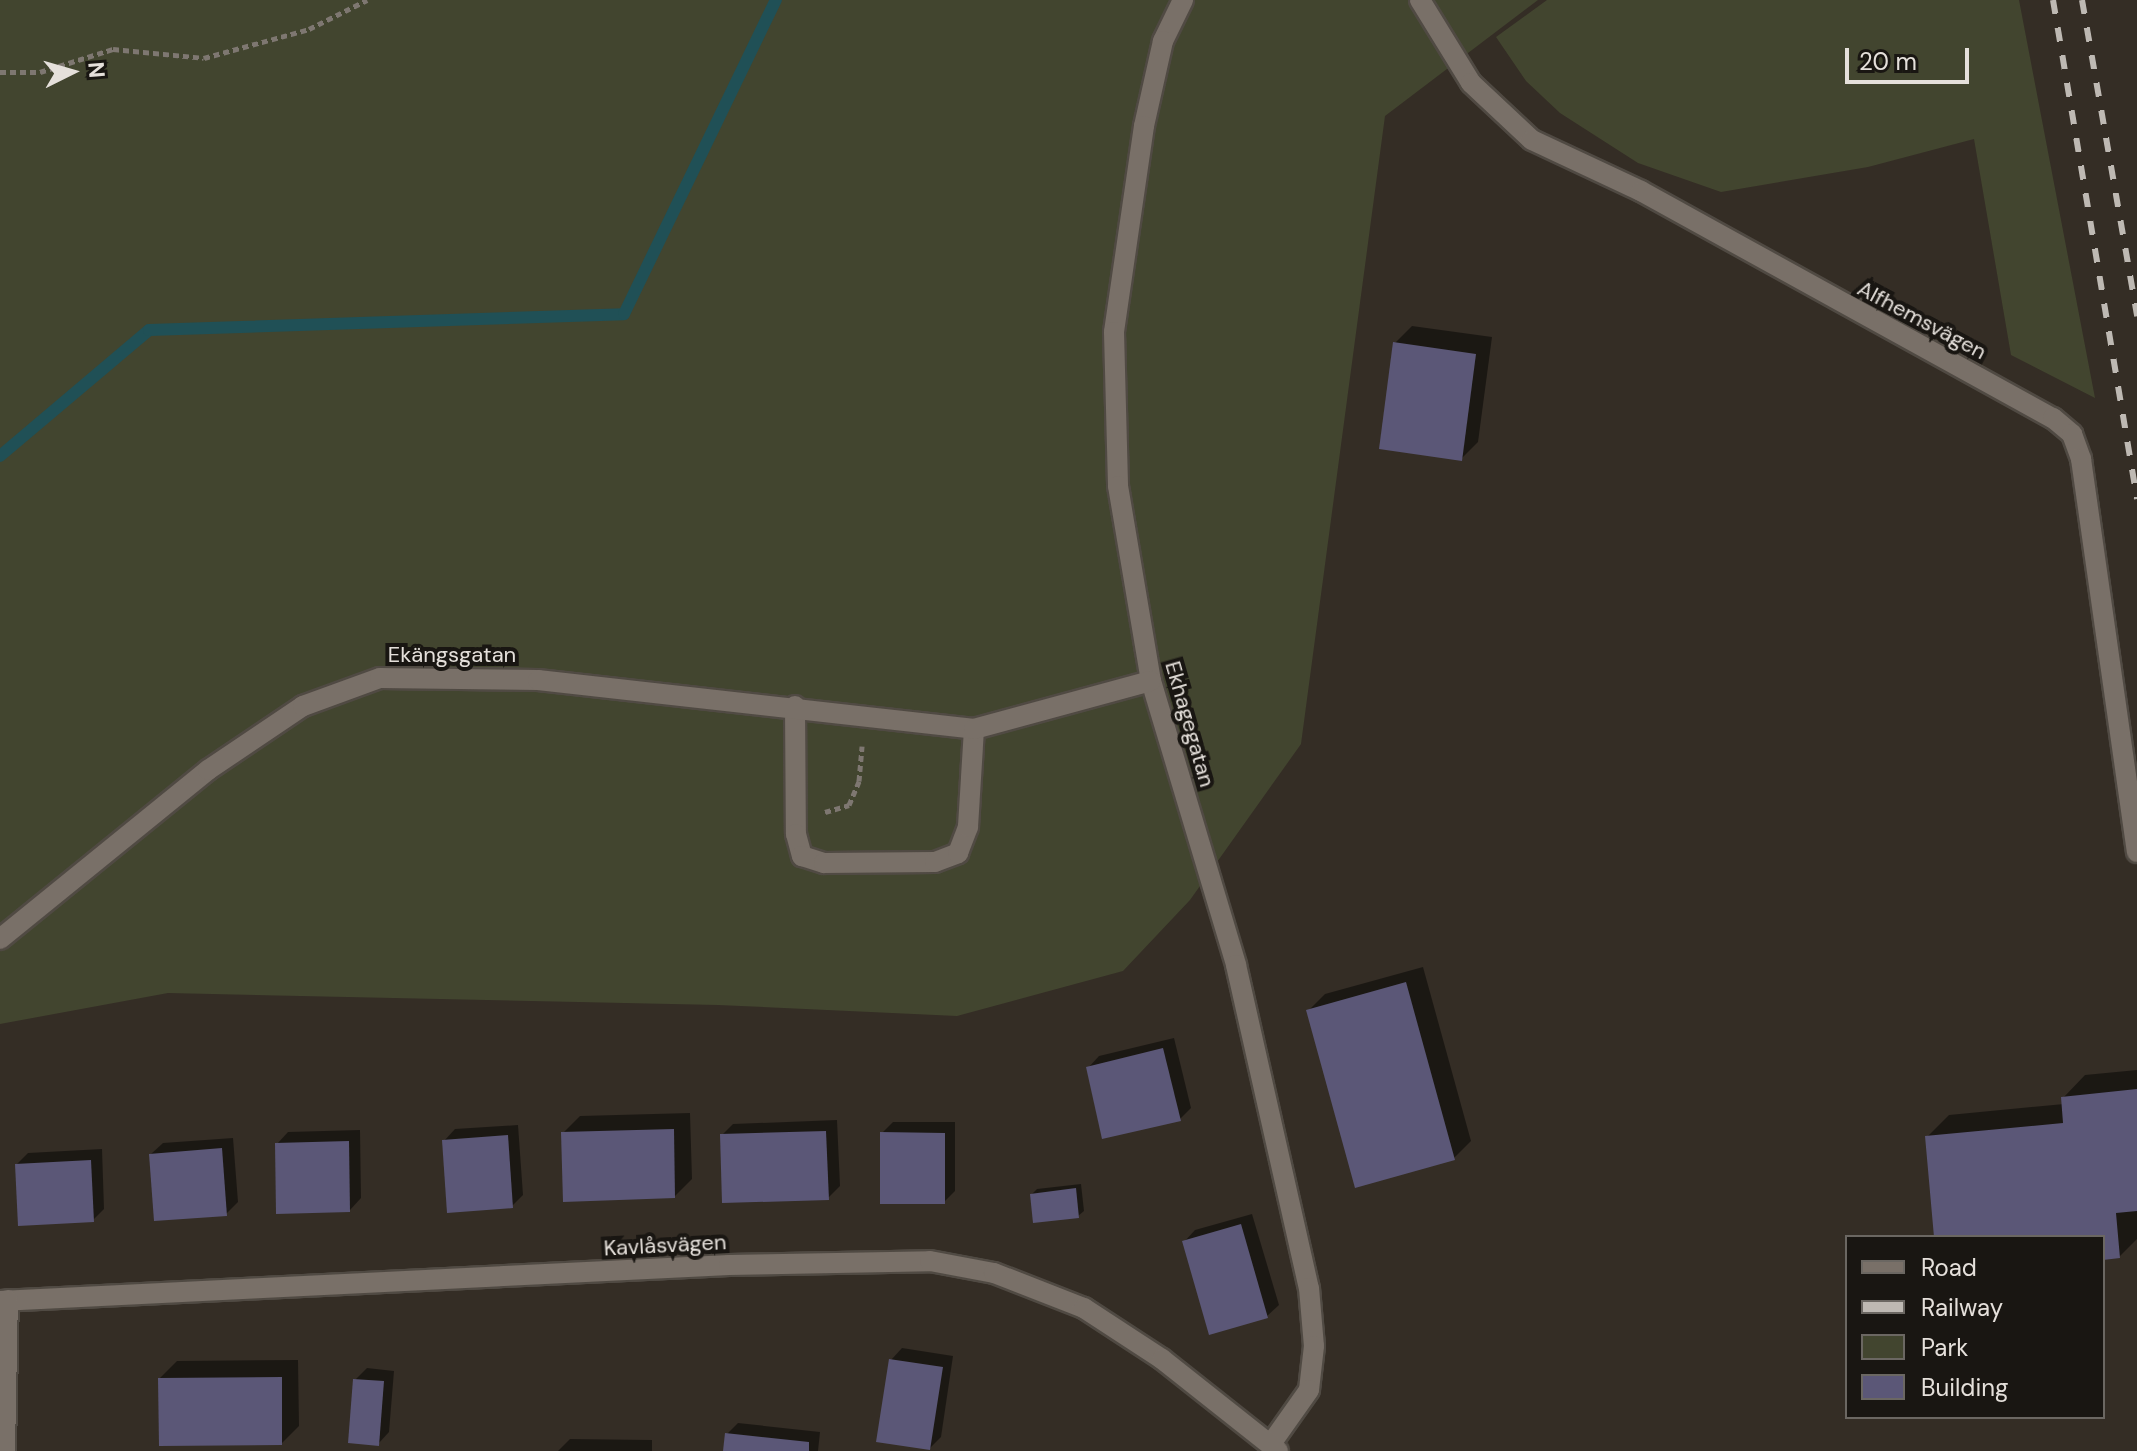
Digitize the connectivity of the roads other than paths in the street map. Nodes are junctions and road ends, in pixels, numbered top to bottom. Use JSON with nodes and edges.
{"nodes":[{"id":1,"x":1183,"y":0,"type":"edge"},
{"id":2,"x":1420,"y":0,"type":"edge"},
{"id":3,"x":1151,"y":681,"type":"junction"},
{"id":4,"x":795,"y":706,"type":"junction"},
{"id":5,"x":974,"y":729,"type":"junction"},
{"id":6,"x":2137,"y":852,"type":"edge"},
{"id":7,"x":0,"y":939,"type":"edge"},
{"id":8,"x":4,"y":1300,"type":"edge"},
{"id":9,"x":1274,"y":1448,"type":"edge"},
{"id":10,"x":5,"y":1451,"type":"edge"}],
"edges":[{"from":1,"to":3,"type":"street","name":"Ekhagegatan"},
{"from":2,"to":6,"type":"street","name":"Alfhemsvägen"},
{"from":3,"to":5,"type":"street","name":"Ekängsgatan"},
{"from":3,"to":9,"type":"street","name":"Ekhagegatan"},
{"from":4,"to":5,"type":"street","name":"Ekängsgatan"},
{"from":4,"to":5,"type":"street"},
{"from":4,"to":7,"type":"street","name":"Ekängsgatan"},
{"from":8,"to":9,"type":"street","name":"Kavlåsvägen"},
{"from":8,"to":10,"type":"street"}]}
